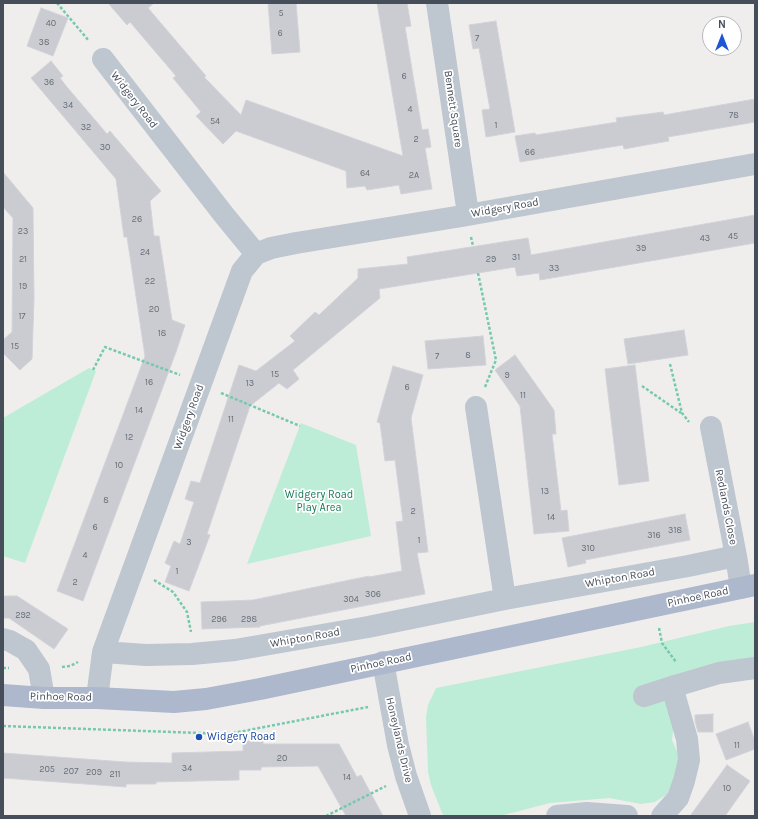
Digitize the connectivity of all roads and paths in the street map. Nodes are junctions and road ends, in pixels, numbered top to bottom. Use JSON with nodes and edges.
{"nodes":[{"id":1,"x":57,"y":3,"type":"edge"},
{"id":2,"x":437,"y":3,"type":"edge"},
{"id":3,"x":102,"y":59,"type":"joint"},
{"id":4,"x":755,"y":164,"type":"edge"},
{"id":5,"x":468,"y":214,"type":"junction"},
{"id":6,"x":256,"y":254,"type":"junction"},
{"id":7,"x":478,"y":273,"type":"dead end"},
{"id":8,"x":670,"y":364,"type":"dead end"},
{"id":9,"x":93,"y":370,"type":"dead end"},
{"id":10,"x":202,"y":383,"type":"junction"},
{"id":11,"x":642,"y":386,"type":"dead end"},
{"id":12,"x":476,"y":407,"type":"joint"},
{"id":13,"x":682,"y":413,"type":"junction"},
{"id":14,"x":300,"y":426,"type":"dead end"},
{"id":15,"x":711,"y":427,"type":"joint"},
{"id":16,"x":736,"y":556,"type":"junction"},
{"id":17,"x":132,"y":572,"type":"junction"},
{"id":18,"x":748,"y":587,"type":"edge"},
{"id":19,"x":505,"y":600,"type":"junction"},
{"id":20,"x":654,"y":606,"type":"junction"},
{"id":21,"x":3,"y":639,"type":"edge"},
{"id":22,"x":102,"y":652,"type":"junction"},
{"id":23,"x":192,"y":654,"type":"junction"},
{"id":24,"x":384,"y":662,"type":"junction"},
{"id":25,"x":755,"y":668,"type":"edge"},
{"id":26,"x":675,"y":686,"type":"junction"},
{"id":27,"x":3,"y":695,"type":"edge"},
{"id":28,"x":644,"y":696,"type":"dead end"},
{"id":29,"x":44,"y":698,"type":"junction"},
{"id":30,"x":97,"y":698,"type":"junction"},
{"id":31,"x":406,"y":776,"type":"junction"},
{"id":32,"x":326,"y":816,"type":"edge"},
{"id":33,"x":420,"y":816,"type":"edge"},
{"id":34,"x":557,"y":816,"type":"edge"},
{"id":35,"x":627,"y":816,"type":"edge"},
{"id":36,"x":662,"y":816,"type":"edge"}],
"edges":[{"from":1,"to":3,"type":"path"},
{"from":2,"to":5,"type":"street","name":"Bennett Square"},
{"from":3,"to":6,"type":"street","name":"Widgery Road"},
{"from":4,"to":5,"type":"street","name":"Widgery Road"},
{"from":5,"to":6,"type":"street","name":"Widgery Road"},
{"from":6,"to":10,"type":"street","name":"Widgery Road"},
{"from":7,"to":12,"type":"path"},
{"from":8,"to":13,"type":"path"},
{"from":9,"to":10,"type":"path"},
{"from":10,"to":14,"type":"path"},
{"from":10,"to":17,"type":"street","name":"Widgery Road"},
{"from":11,"to":13,"type":"path"},
{"from":12,"to":19,"type":"street"},
{"from":13,"to":15,"type":"path"},
{"from":15,"to":16,"type":"street","name":"Redlands Close"},
{"from":16,"to":18,"type":"street","name":"Redlands Close"},
{"from":16,"to":19,"type":"street","name":"Whipton Road"},
{"from":17,"to":22,"type":"street","name":"Widgery Road"},
{"from":17,"to":23,"type":"path"},
{"from":18,"to":20,"type":"main road","name":"Pinhoe Road"},
{"from":19,"to":23,"type":"street","name":"Whipton Road"},
{"from":20,"to":24,"type":"main road","name":"Pinhoe Road"},
{"from":20,"to":26,"type":"path"},
{"from":21,"to":29,"type":"street"},
{"from":22,"to":23,"type":"street","name":"Whipton Road"},
{"from":22,"to":30,"type":"street","name":"Widgery Road"},
{"from":24,"to":30,"type":"main road","name":"Pinhoe Road"},
{"from":24,"to":31,"type":"street","name":"Honeylands Drive"},
{"from":25,"to":26,"type":"street"},
{"from":26,"to":28,"type":"street"},
{"from":26,"to":36,"type":"street"},
{"from":27,"to":29,"type":"main road","name":"Pinhoe Road"},
{"from":29,"to":30,"type":"main road","name":"Pinhoe Road"},
{"from":31,"to":32,"type":"path"},
{"from":31,"to":33,"type":"street","name":"Honeylands Drive"},
{"from":34,"to":35,"type":"street"}]}
